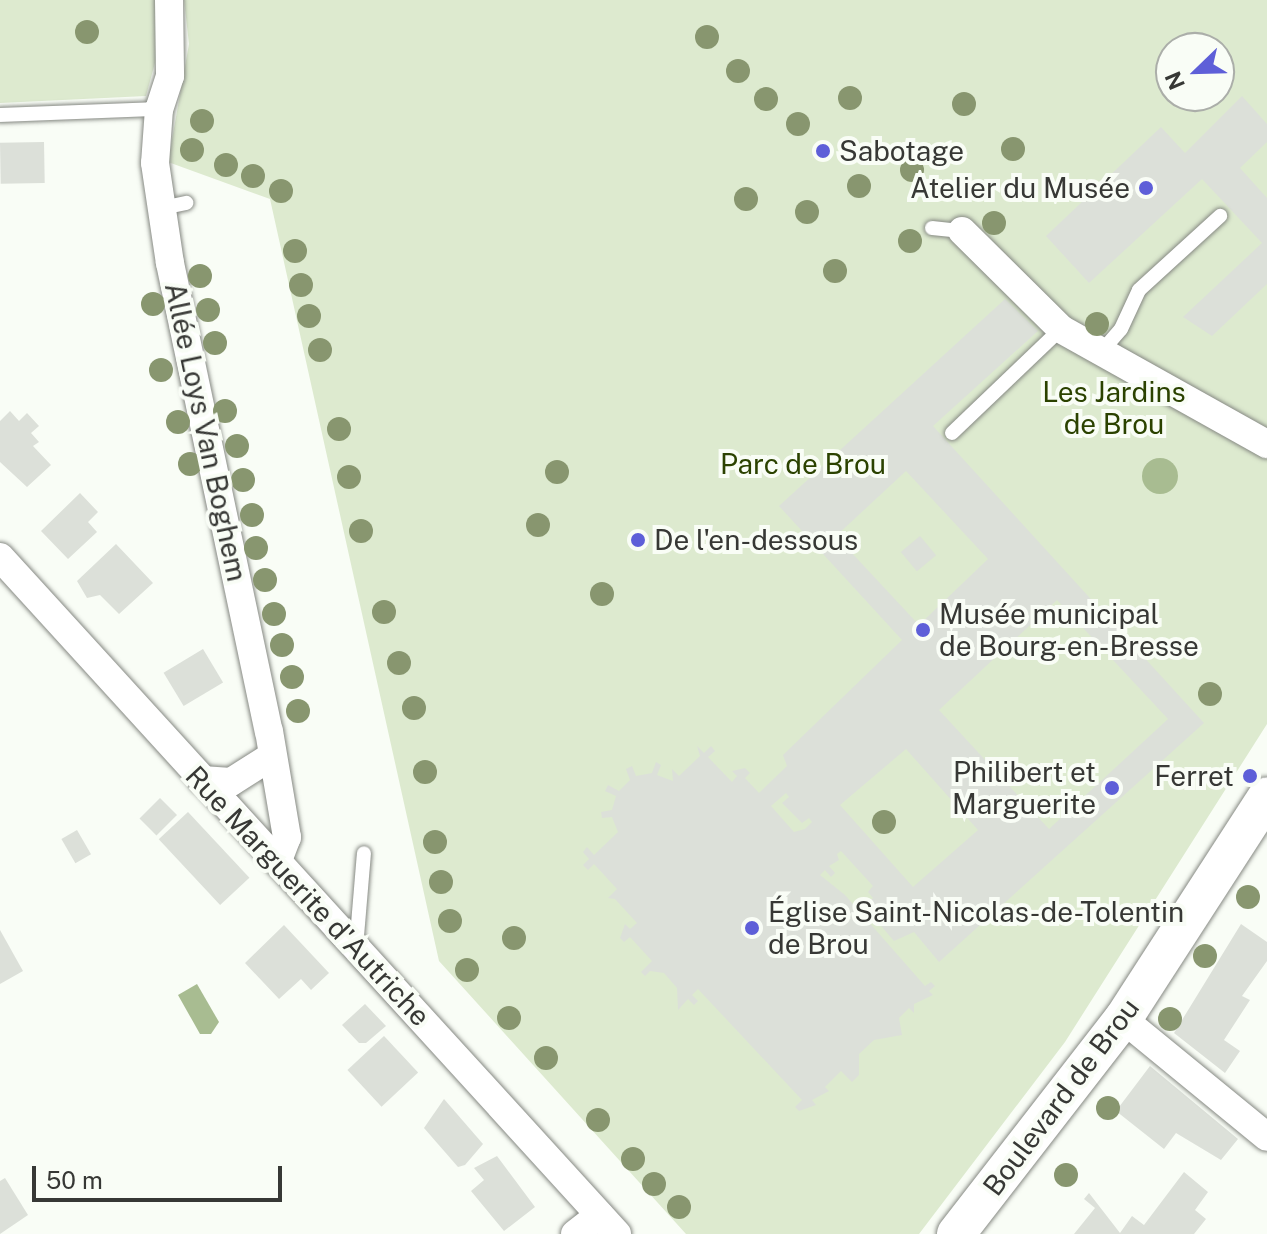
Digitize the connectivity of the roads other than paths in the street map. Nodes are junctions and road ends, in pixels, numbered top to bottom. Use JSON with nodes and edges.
{"nodes":[{"id":1,"x":169,"y":0,"type":"edge"},
{"id":2,"x":159,"y":109,"type":"junction"},
{"id":3,"x":0,"y":115,"type":"edge"},
{"id":4,"x":1220,"y":216,"type":"dead end"},
{"id":5,"x":932,"y":228,"type":"dead end"},
{"id":6,"x":962,"y":231,"type":"joint"},
{"id":7,"x":1061,"y":329,"type":"junction"},
{"id":8,"x":1101,"y":352,"type":"junction"},
{"id":9,"x":952,"y":433,"type":"dead end"},
{"id":10,"x":1267,"y":444,"type":"edge"},
{"id":11,"x":0,"y":557,"type":"edge"},
{"id":12,"x":272,"y":756,"type":"junction"},
{"id":13,"x":202,"y":780,"type":"junction"},
{"id":14,"x":1267,"y":796,"type":"edge"},
{"id":15,"x":364,"y":853,"type":"dead end"},
{"id":16,"x":278,"y":861,"type":"junction"},
{"id":17,"x":356,"y":949,"type":"junction"},
{"id":18,"x":1123,"y":1019,"type":"junction"},
{"id":19,"x":1267,"y":1137,"type":"edge"},
{"id":20,"x":608,"y":1225,"type":"edge"},
{"id":21,"x":575,"y":1234,"type":"edge"},
{"id":22,"x":956,"y":1234,"type":"edge"}],
"edges":[{"from":1,"to":2,"type":"street","name":"Allée Loys Van Boghem"},
{"from":2,"to":3,"type":"lane"},
{"from":2,"to":12,"type":"street","name":"Allée Loys Van Boghem"},
{"from":4,"to":8,"type":"lane"},
{"from":5,"to":6,"type":"lane"},
{"from":6,"to":7,"type":"street"},
{"from":7,"to":8,"type":"street"},
{"from":7,"to":9,"type":"lane"},
{"from":8,"to":10,"type":"street"},
{"from":11,"to":13,"type":"street","name":"Rue Marguerite d'Autriche"},
{"from":12,"to":13,"type":"street"},
{"from":12,"to":16,"type":"street","name":"Allée Loys Van Boghem"},
{"from":13,"to":16,"type":"street","name":"Rue Marguerite d'Autriche"},
{"from":14,"to":18,"type":"main road","name":"Boulevard de Brou"},
{"from":15,"to":17,"type":"lane"},
{"from":16,"to":17,"type":"street","name":"Rue Marguerite d'Autriche"},
{"from":17,"to":20,"type":"street","name":"Rue Marguerite d'Autriche"},
{"from":18,"to":19,"type":"street"},
{"from":18,"to":22,"type":"main road","name":"Boulevard de Brou"},
{"from":20,"to":21,"type":"street"}]}
